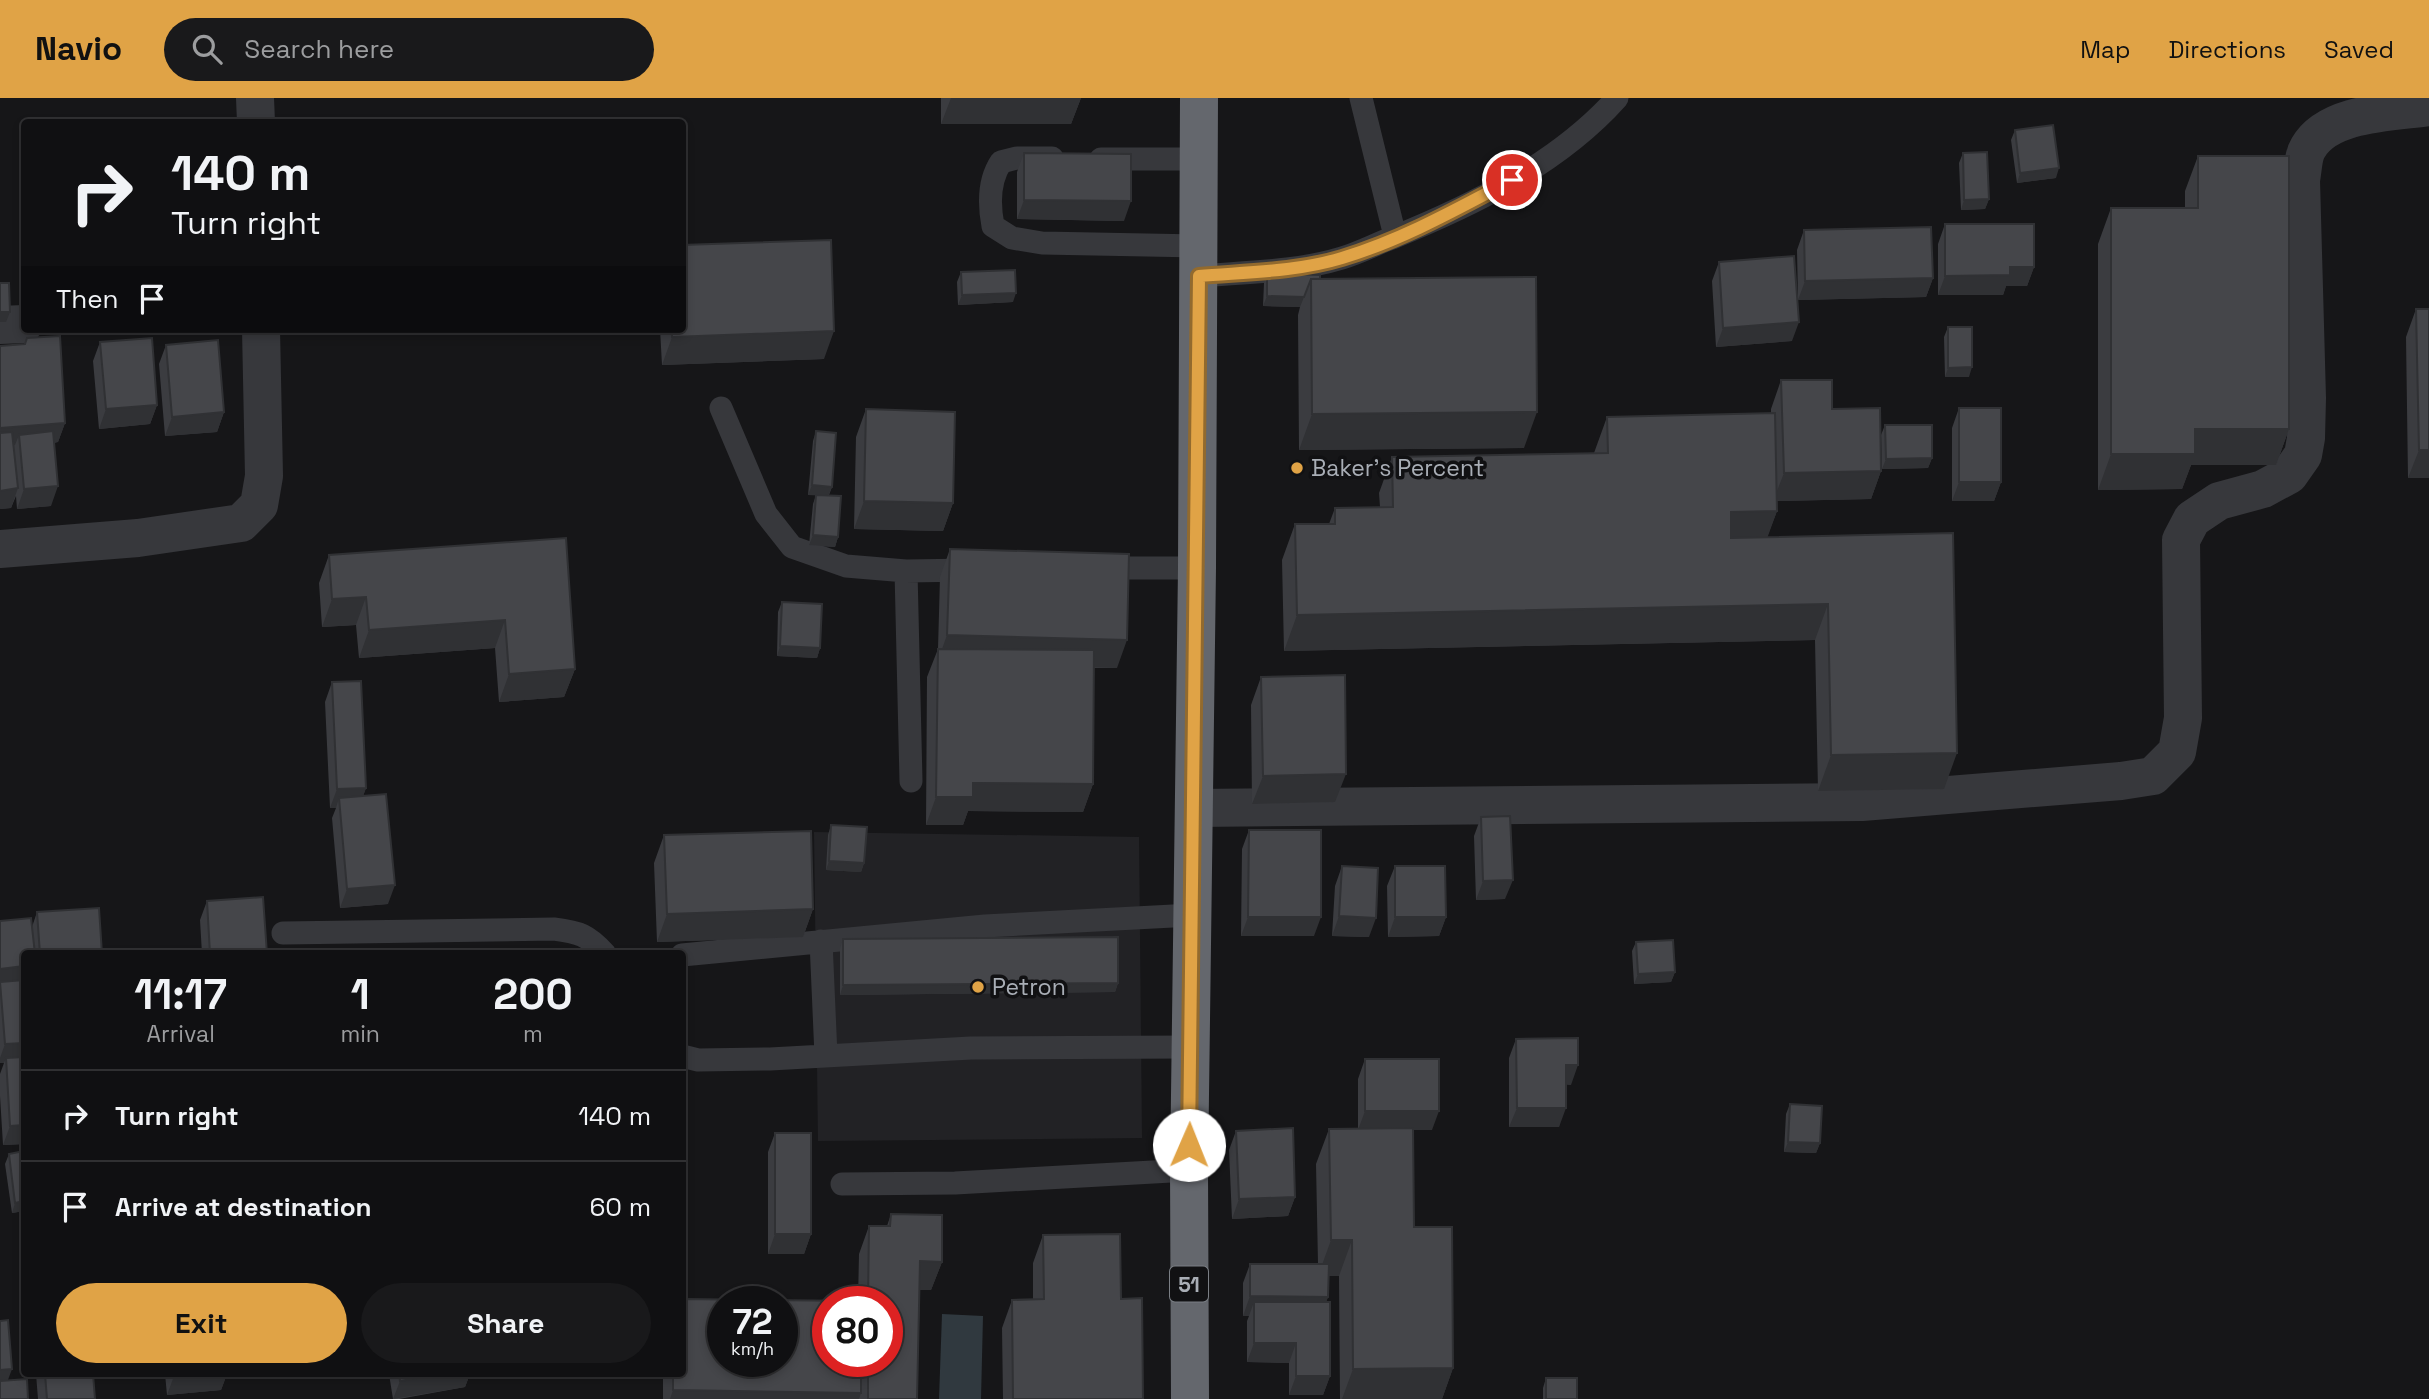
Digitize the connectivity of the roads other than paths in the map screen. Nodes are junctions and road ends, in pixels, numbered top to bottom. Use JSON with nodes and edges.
{"nodes":[{"id":1,"x":256,"y":98,"type":"edge"},
{"id":2,"x":1199,"y":98,"type":"edge"},
{"id":3,"x":1361,"y":98,"type":"edge"},
{"id":4,"x":1617,"y":98,"type":"edge"},
{"id":5,"x":2429,"y":107,"type":"edge"},
{"id":6,"x":256,"y":119,"type":"edge"},
{"id":7,"x":1199,"y":159,"type":"junction"},
{"id":8,"x":1395,"y":236,"type":"junction"},
{"id":9,"x":1199,"y":261,"type":"junction"},
{"id":10,"x":21,"y":324,"type":"edge"},
{"id":11,"x":0,"y":325,"type":"edge"},
{"id":12,"x":261,"y":333,"type":"edge"},
{"id":13,"x":721,"y":408,"type":"dead end"},
{"id":14,"x":0,"y":549,"type":"edge"},
{"id":15,"x":1080,"y":568,"type":"edge"},
{"id":16,"x":1197,"y":568,"type":"junction"},
{"id":17,"x":987,"y":570,"type":"edge"},
{"id":18,"x":906,"y":571,"type":"junction"},
{"id":19,"x":911,"y":781,"type":"dead end"},
{"id":20,"x":1195,"y":808,"type":"junction"},
{"id":21,"x":1192,"y":915,"type":"junction"},
{"id":22,"x":283,"y":933,"type":"dead end"},
{"id":23,"x":821,"y":941,"type":"junction"},
{"id":24,"x":602,"y":950,"type":"edge"},
{"id":25,"x":686,"y":955,"type":"edge"},
{"id":26,"x":1191,"y":1046,"type":"junction"},
{"id":27,"x":826,"y":1056,"type":"junction"},
{"id":28,"x":686,"y":1057,"type":"edge"},
{"id":29,"x":1189,"y":1170,"type":"junction"},
{"id":30,"x":842,"y":1184,"type":"dead end"},
{"id":31,"x":1189,"y":1399,"type":"edge"}],
"edges":[{"from":1,"to":6,"type":"street"},
{"from":2,"to":7,"type":"highway","number":"51"},
{"from":3,"to":8,"type":"lane"},
{"from":4,"to":8,"type":"lane"},
{"from":5,"to":20,"type":"street"},
{"from":7,"to":9,"type":"highway","number":"51"},
{"from":7,"to":9,"type":"lane"},
{"from":8,"to":9,"type":"lane"},
{"from":9,"to":16,"type":"highway","number":"51"},
{"from":10,"to":11,"type":"street"},
{"from":12,"to":14,"type":"street"},
{"from":13,"to":18,"type":"lane"},
{"from":15,"to":16,"type":"lane"},
{"from":16,"to":20,"type":"highway","number":"51"},
{"from":17,"to":18,"type":"lane"},
{"from":18,"to":19,"type":"lane"},
{"from":20,"to":21,"type":"highway","number":"51"},
{"from":21,"to":23,"type":"lane"},
{"from":21,"to":26,"type":"highway","number":"51"},
{"from":22,"to":24,"type":"lane"},
{"from":23,"to":25,"type":"lane"},
{"from":23,"to":27,"type":"lane"},
{"from":26,"to":27,"type":"lane"},
{"from":26,"to":29,"type":"highway","number":"51"},
{"from":27,"to":28,"type":"lane"},
{"from":29,"to":30,"type":"lane"},
{"from":29,"to":31,"type":"highway","number":"51"}]}
